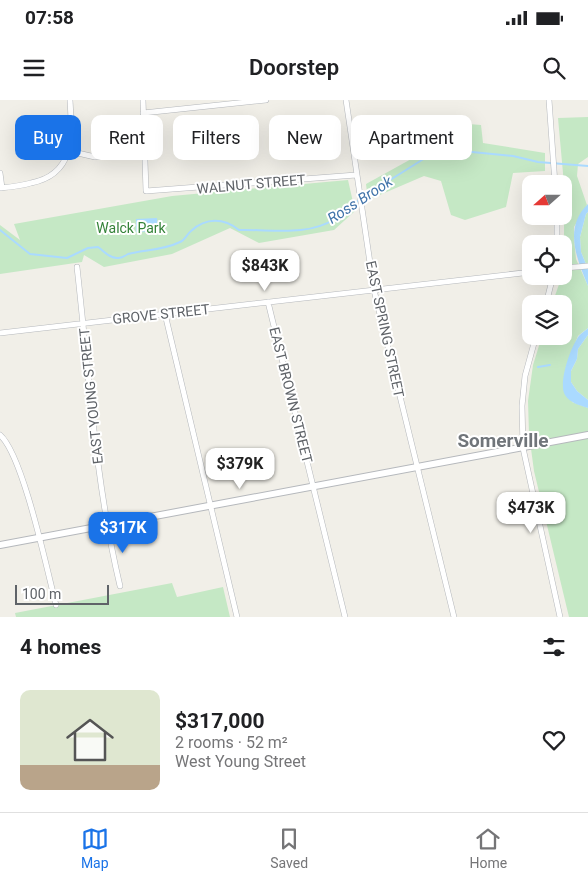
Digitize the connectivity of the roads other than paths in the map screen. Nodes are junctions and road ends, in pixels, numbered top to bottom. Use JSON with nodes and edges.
{"nodes":[{"id":1,"x":70,"y":100,"type":"edge"},
{"id":2,"x":143,"y":100,"type":"edge"},
{"id":3,"x":266,"y":100,"type":"edge"},
{"id":4,"x":346,"y":100,"type":"edge"},
{"id":5,"x":549,"y":100,"type":"edge"},
{"id":6,"x":245,"y":101,"type":"edge"},
{"id":7,"x":144,"y":113,"type":"joint"},
{"id":8,"x":70,"y":115,"type":"edge"},
{"id":9,"x":64,"y":160,"type":"edge"},
{"id":10,"x":144,"y":160,"type":"edge"},
{"id":11,"x":0,"y":173,"type":"edge"},
{"id":12,"x":356,"y":175,"type":"junction"},
{"id":13,"x":554,"y":175,"type":"edge"},
{"id":14,"x":1,"y":188,"type":"edge"},
{"id":15,"x":588,"y":266,"type":"edge"},
{"id":16,"x":77,"y":267,"type":"dead end"},
{"id":17,"x":572,"y":267,"type":"edge"},
{"id":18,"x":522,"y":273,"type":"edge"},
{"id":19,"x":374,"y":290,"type":"junction"},
{"id":20,"x":268,"y":302,"type":"junction"},
{"id":21,"x":165,"y":314,"type":"junction"},
{"id":22,"x":83,"y":323,"type":"junction"},
{"id":23,"x":0,"y":333,"type":"edge"},
{"id":24,"x":534,"y":345,"type":"edge"},
{"id":25,"x":0,"y":435,"type":"edge"},
{"id":26,"x":588,"y":436,"type":"edge"},
{"id":27,"x":523,"y":448,"type":"junction"},
{"id":28,"x":418,"y":468,"type":"junction"},
{"id":29,"x":313,"y":487,"type":"junction"},
{"id":30,"x":210,"y":506,"type":"junction"},
{"id":31,"x":106,"y":525,"type":"junction"},
{"id":32,"x":39,"y":538,"type":"junction"},
{"id":33,"x":0,"y":545,"type":"edge"},
{"id":34,"x":120,"y":586,"type":"dead end"},
{"id":35,"x":56,"y":605,"type":"dead end"},
{"id":36,"x":237,"y":617,"type":"edge"},
{"id":37,"x":345,"y":617,"type":"edge"},
{"id":38,"x":454,"y":617,"type":"edge"},
{"id":39,"x":560,"y":617,"type":"edge"}],
"edges":[{"from":1,"to":8,"type":"street"},
{"from":2,"to":7,"type":"street"},
{"from":3,"to":6,"type":"street"},
{"from":4,"to":12,"type":"street","name":"EAST SPRING STREET"},
{"from":5,"to":13,"type":"street"},
{"from":6,"to":7,"type":"street"},
{"from":9,"to":14,"type":"street"},
{"from":10,"to":12,"type":"street","name":"WALNUT STREET"},
{"from":11,"to":14,"type":"street"},
{"from":12,"to":19,"type":"street","name":"EAST SPRING STREET"},
{"from":15,"to":17,"type":"street"},
{"from":16,"to":22,"type":"street","name":"EAST YOUNG STREET"},
{"from":18,"to":19,"type":"street","name":"GROVE STREET"},
{"from":19,"to":20,"type":"street","name":"GROVE STREET"},
{"from":19,"to":28,"type":"street","name":"EAST SPRING STREET"},
{"from":20,"to":21,"type":"street","name":"GROVE STREET"},
{"from":20,"to":29,"type":"street","name":"EAST BROWN STREET"},
{"from":21,"to":22,"type":"street","name":"GROVE STREET"},
{"from":21,"to":30,"type":"street"},
{"from":22,"to":23,"type":"street","name":"GROVE STREET"},
{"from":22,"to":31,"type":"street","name":"EAST YOUNG STREET"},
{"from":24,"to":27,"type":"street"},
{"from":25,"to":32,"type":"street"},
{"from":26,"to":27,"type":"street"},
{"from":27,"to":28,"type":"street"},
{"from":27,"to":39,"type":"street"},
{"from":28,"to":29,"type":"street"},
{"from":28,"to":38,"type":"street","name":"EAST SPRING STREET"},
{"from":29,"to":30,"type":"street"},
{"from":29,"to":37,"type":"street","name":"EAST BROWN STREET"},
{"from":30,"to":31,"type":"street"},
{"from":30,"to":36,"type":"street"},
{"from":31,"to":32,"type":"street"},
{"from":31,"to":34,"type":"street","name":"EAST YOUNG STREET"},
{"from":32,"to":33,"type":"street"},
{"from":32,"to":35,"type":"street"}]}
